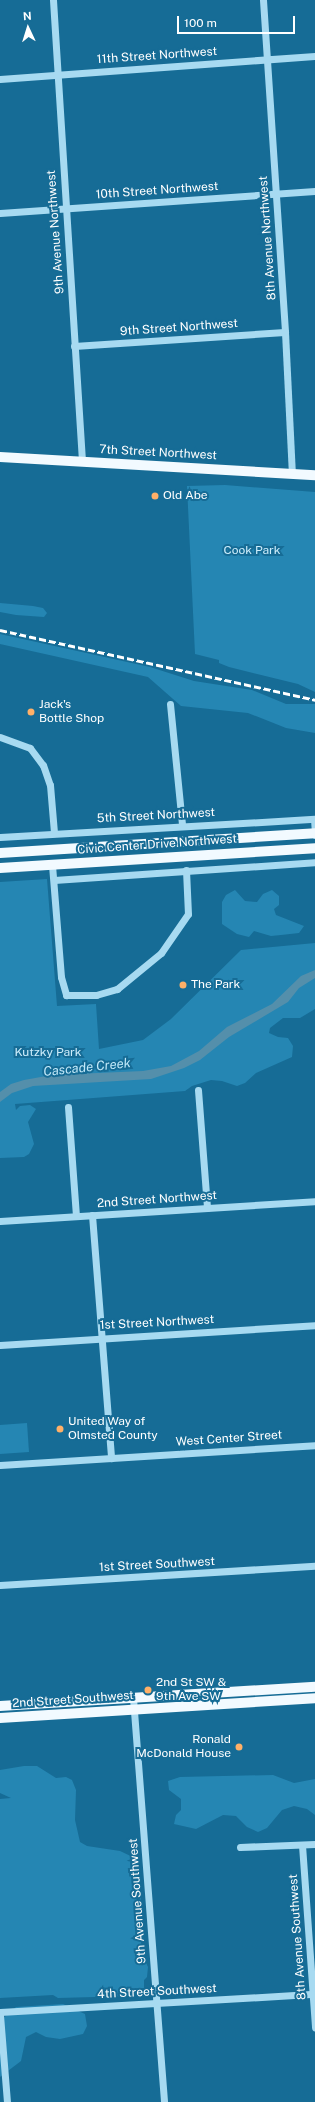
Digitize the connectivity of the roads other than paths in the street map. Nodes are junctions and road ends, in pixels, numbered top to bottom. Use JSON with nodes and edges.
{"nodes":[{"id":1,"x":53,"y":0,"type":"edge"},
{"id":2,"x":263,"y":0,"type":"edge"},
{"id":3,"x":315,"y":56,"type":"edge"},
{"id":4,"x":267,"y":59,"type":"junction"},
{"id":5,"x":57,"y":75,"type":"junction"},
{"id":6,"x":0,"y":79,"type":"edge"},
{"id":7,"x":315,"y":191,"type":"edge"},
{"id":8,"x":276,"y":194,"type":"junction"},
{"id":9,"x":65,"y":209,"type":"junction"},
{"id":10,"x":0,"y":213,"type":"edge"},
{"id":11,"x":285,"y":332,"type":"junction"},
{"id":12,"x":74,"y":346,"type":"junction"},
{"id":13,"x":0,"y":457,"type":"edge"},
{"id":14,"x":82,"y":462,"type":"junction"},
{"id":15,"x":292,"y":474,"type":"junction"},
{"id":16,"x":315,"y":476,"type":"edge"},
{"id":17,"x":170,"y":704,"type":"dead end"},
{"id":18,"x":0,"y":737,"type":"edge"},
{"id":19,"x":182,"y":826,"type":"junction"},
{"id":20,"x":54,"y":833,"type":"junction"},
{"id":21,"x":315,"y":834,"type":"edge"},
{"id":22,"x":0,"y":837,"type":"edge"},
{"id":23,"x":315,"y":848,"type":"edge"},
{"id":24,"x":0,"y":853,"type":"edge"},
{"id":25,"x":315,"y":862,"type":"edge"},
{"id":26,"x":52,"y":865,"type":"junction"},
{"id":27,"x":0,"y":868,"type":"edge"},
{"id":28,"x":186,"y":870,"type":"junction"},
{"id":29,"x":54,"y":880,"type":"junction"},
{"id":30,"x":198,"y":1090,"type":"dead end"},
{"id":31,"x":68,"y":1107,"type":"dead end"},
{"id":32,"x":315,"y":1201,"type":"edge"},
{"id":33,"x":207,"y":1208,"type":"junction"},
{"id":34,"x":92,"y":1215,"type":"junction"},
{"id":35,"x":76,"y":1216,"type":"junction"},
{"id":36,"x":0,"y":1221,"type":"edge"},
{"id":37,"x":315,"y":1325,"type":"edge"},
{"id":38,"x":101,"y":1338,"type":"junction"},
{"id":39,"x":0,"y":1345,"type":"edge"},
{"id":40,"x":315,"y":1445,"type":"edge"},
{"id":41,"x":111,"y":1458,"type":"junction"},
{"id":42,"x":0,"y":1464,"type":"edge"},
{"id":43,"x":315,"y":1566,"type":"edge"},
{"id":44,"x":0,"y":1585,"type":"edge"},
{"id":45,"x":315,"y":1687,"type":"edge"},
{"id":46,"x":133,"y":1698,"type":"junction"},
{"id":47,"x":315,"y":1698,"type":"edge"},
{"id":48,"x":0,"y":1706,"type":"edge"},
{"id":49,"x":134,"y":1709,"type":"junction"},
{"id":50,"x":0,"y":1718,"type":"edge"},
{"id":51,"x":302,"y":1844,"type":"junction"},
{"id":52,"x":315,"y":1844,"type":"edge"},
{"id":53,"x":240,"y":1847,"type":"dead end"},
{"id":54,"x":314,"y":1994,"type":"edge"},
{"id":55,"x":156,"y":2002,"type":"junction"},
{"id":56,"x":0,"y":2012,"type":"edge"},
{"id":57,"x":0,"y":2015,"type":"edge"},
{"id":58,"x":315,"y":2028,"type":"edge"},
{"id":59,"x":7,"y":2102,"type":"edge"},
{"id":60,"x":164,"y":2102,"type":"edge"}],
"edges":[{"from":1,"to":5,"type":"street","name":"9th Avenue Northwest"},
{"from":2,"to":4,"type":"street","name":"8th Avenue Northwest"},
{"from":3,"to":4,"type":"street","name":"11th Street Northwest"},
{"from":4,"to":5,"type":"street","name":"11th Street Northwest"},
{"from":4,"to":8,"type":"street","name":"8th Avenue Northwest"},
{"from":5,"to":6,"type":"street","name":"11th Street Northwest"},
{"from":5,"to":9,"type":"street","name":"9th Avenue Northwest"},
{"from":7,"to":8,"type":"street","name":"10th Street Northwest"},
{"from":8,"to":9,"type":"street","name":"10th Street Northwest"},
{"from":8,"to":11,"type":"street","name":"8th Avenue Northwest"},
{"from":9,"to":10,"type":"street","name":"10th Street Northwest"},
{"from":9,"to":12,"type":"street","name":"9th Avenue Northwest"},
{"from":11,"to":12,"type":"street","name":"9th Street Northwest"},
{"from":11,"to":15,"type":"street","name":"8th Avenue Northwest"},
{"from":12,"to":14,"type":"street","name":"9th Avenue Northwest"},
{"from":13,"to":14,"type":"main road","name":"7th Street Northwest"},
{"from":14,"to":15,"type":"main road","name":"7th Street Northwest"},
{"from":15,"to":16,"type":"main road","name":"7th Street Northwest"},
{"from":17,"to":19,"type":"street"},
{"from":18,"to":20,"type":"street"},
{"from":19,"to":20,"type":"street","name":"5th Street Northwest"},
{"from":19,"to":21,"type":"street","name":"5th Street Northwest"},
{"from":20,"to":22,"type":"street","name":"5th Street Northwest"},
{"from":21,"to":24,"type":"main road","name":"Civic Center Drive Northwest"},
{"from":23,"to":26,"type":"main road","name":"Civic Center Drive Northwest"},
{"from":25,"to":28,"type":"street"},
{"from":26,"to":27,"type":"main road","name":"Civic Center Drive Northwest"},
{"from":26,"to":29,"type":"street"},
{"from":28,"to":29,"type":"street"},
{"from":28,"to":29,"type":"street"},
{"from":30,"to":33,"type":"street"},
{"from":31,"to":35,"type":"street"},
{"from":32,"to":33,"type":"street","name":"2nd Street Northwest"},
{"from":33,"to":34,"type":"street","name":"2nd Street Northwest"},
{"from":34,"to":35,"type":"street","name":"2nd Street Northwest"},
{"from":34,"to":38,"type":"street"},
{"from":35,"to":36,"type":"street","name":"2nd Street Northwest"},
{"from":37,"to":38,"type":"street","name":"1st Street Northwest"},
{"from":38,"to":39,"type":"street","name":"1st Street Northwest"},
{"from":38,"to":41,"type":"street"},
{"from":40,"to":41,"type":"street","name":"West Center Street"},
{"from":41,"to":42,"type":"street","name":"West Center Street"},
{"from":43,"to":44,"type":"street","name":"1st Street Southwest"},
{"from":45,"to":46,"type":"main road","name":"2nd Street Southwest"},
{"from":46,"to":48,"type":"main road","name":"2nd Street Southwest"},
{"from":46,"to":49,"type":"street","name":"9th Avenue Southwest"},
{"from":47,"to":49,"type":"main road","name":"2nd Street Southwest"},
{"from":49,"to":50,"type":"main road","name":"2nd Street Southwest"},
{"from":49,"to":55,"type":"street","name":"9th Avenue Southwest"},
{"from":51,"to":52,"type":"street"},
{"from":51,"to":53,"type":"street"},
{"from":51,"to":54,"type":"street","name":"8th Avenue Southwest"},
{"from":54,"to":55,"type":"street","name":"4th Street Southwest"},
{"from":54,"to":58,"type":"street","name":"8th Avenue Southwest"},
{"from":55,"to":56,"type":"street","name":"4th Street Southwest"},
{"from":55,"to":60,"type":"street","name":"9th Avenue Southwest"},
{"from":57,"to":59,"type":"street"}]}
